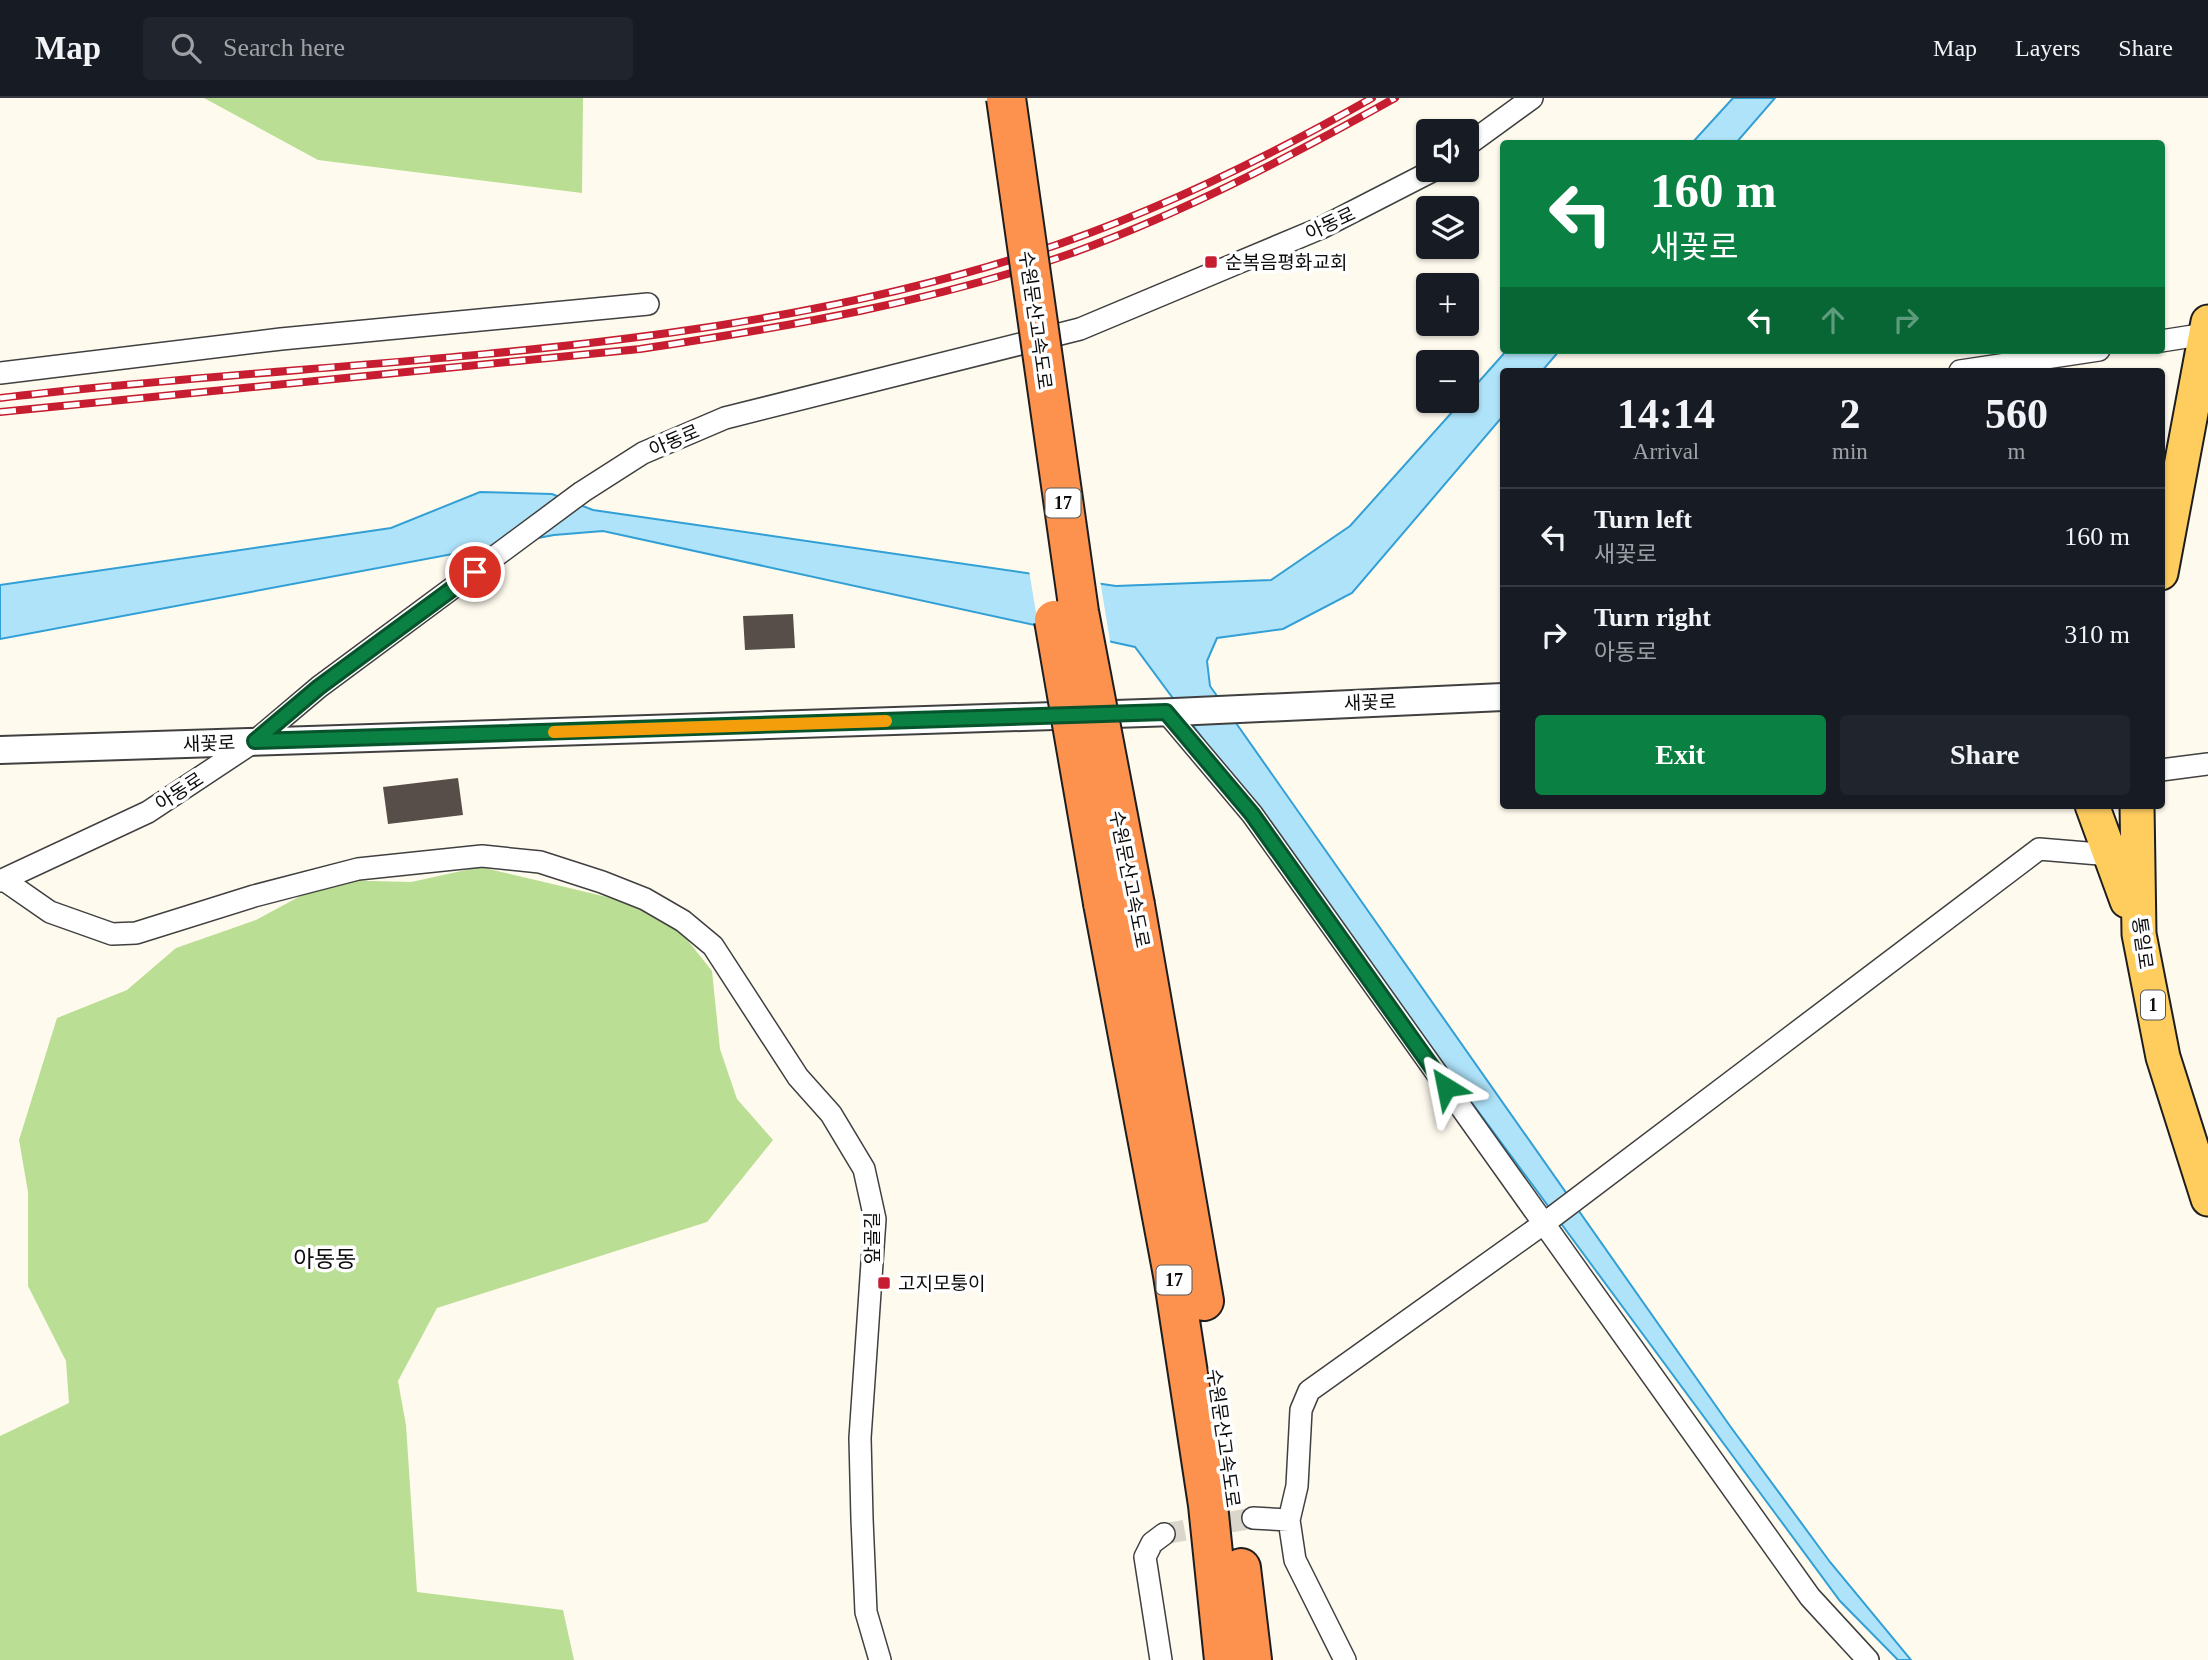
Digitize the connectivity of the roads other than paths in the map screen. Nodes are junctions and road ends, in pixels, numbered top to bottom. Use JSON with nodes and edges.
{"nodes":[{"id":1,"x":979,"y":98,"type":"edge"},
{"id":2,"x":1006,"y":98,"type":"edge"},
{"id":3,"x":1532,"y":98,"type":"edge"},
{"id":4,"x":1479,"y":137,"type":"edge"},
{"id":5,"x":1416,"y":179,"type":"edge"},
{"id":6,"x":648,"y":304,"type":"dead end"},
{"id":7,"x":2207,"y":328,"type":"edge"},
{"id":8,"x":2165,"y":340,"type":"edge"},
{"id":9,"x":2072,"y":354,"type":"edge"},
{"id":10,"x":1979,"y":368,"type":"edge"},
{"id":11,"x":0,"y":373,"type":"edge"},
{"id":12,"x":2169,"y":500,"type":"edge"},
{"id":13,"x":2165,"y":536,"type":"edge"},
{"id":14,"x":1500,"y":697,"type":"edge"},
{"id":15,"x":1170,"y":712,"type":"junction"},
{"id":16,"x":255,"y":741,"type":"junction"},
{"id":17,"x":0,"y":750,"type":"edge"},
{"id":18,"x":2208,"y":764,"type":"edge"},
{"id":19,"x":2165,"y":769,"type":"edge"},
{"id":20,"x":2094,"y":809,"type":"edge"},
{"id":21,"x":2137,"y":809,"type":"edge"},
{"id":22,"x":2112,"y":855,"type":"junction"},
{"id":23,"x":2,"y":881,"type":"edge"},
{"id":24,"x":1119,"y":904,"type":"junction"},
{"id":25,"x":2138,"y":934,"type":"junction"},
{"id":26,"x":2208,"y":1199,"type":"edge"},
{"id":27,"x":1547,"y":1221,"type":"junction"},
{"id":28,"x":1253,"y":1518,"type":"tunnel mouth"},
{"id":29,"x":1289,"y":1520,"type":"junction"},
{"id":30,"x":1164,"y":1534,"type":"dead end"},
{"id":31,"x":880,"y":1660,"type":"edge"},
{"id":32,"x":1161,"y":1660,"type":"edge"},
{"id":33,"x":1224,"y":1660,"type":"edge"},
{"id":34,"x":1252,"y":1660,"type":"edge"},
{"id":35,"x":1345,"y":1660,"type":"edge"},
{"id":36,"x":1868,"y":1660,"type":"edge"}],
"edges":[{"from":1,"to":24,"type":"highway","name":"수원문산고속도로","number":"17","bridge":true},
{"from":2,"to":24,"type":"highway","name":"수원문산고속도로","number":"17","bridge":true},
{"from":3,"to":4,"type":"street"},
{"from":5,"to":16,"type":"street","name":"아동로"},
{"from":6,"to":11,"type":"street"},
{"from":7,"to":8,"type":"street"},
{"from":7,"to":12,"type":"main road"},
{"from":9,"to":10,"type":"street"},
{"from":12,"to":13,"type":"main road"},
{"from":14,"to":15,"type":"street","name":"새꽃로"},
{"from":15,"to":16,"type":"street","name":"새꽃로"},
{"from":15,"to":27,"type":"street"},
{"from":16,"to":17,"type":"street","name":"새꽃로"},
{"from":16,"to":23,"type":"street","name":"아동로"},
{"from":18,"to":19,"type":"street"},
{"from":20,"to":22,"type":"main road"},
{"from":21,"to":25,"type":"main road","name":"통일로","number":"1"},
{"from":22,"to":25,"type":"main road"},
{"from":22,"to":27,"type":"street"},
{"from":23,"to":31,"type":"street","name":"앞골길"},
{"from":24,"to":33,"type":"highway","name":"수원문산고속도로","number":"17"},
{"from":24,"to":34,"type":"highway","name":"수원문산고속도로","number":"17"},
{"from":25,"to":26,"type":"main road","name":"통일로","number":"1"},
{"from":27,"to":29,"type":"street"},
{"from":27,"to":36,"type":"street"},
{"from":28,"to":29,"type":"street"},
{"from":29,"to":35,"type":"street"},
{"from":30,"to":32,"type":"street"}]}
